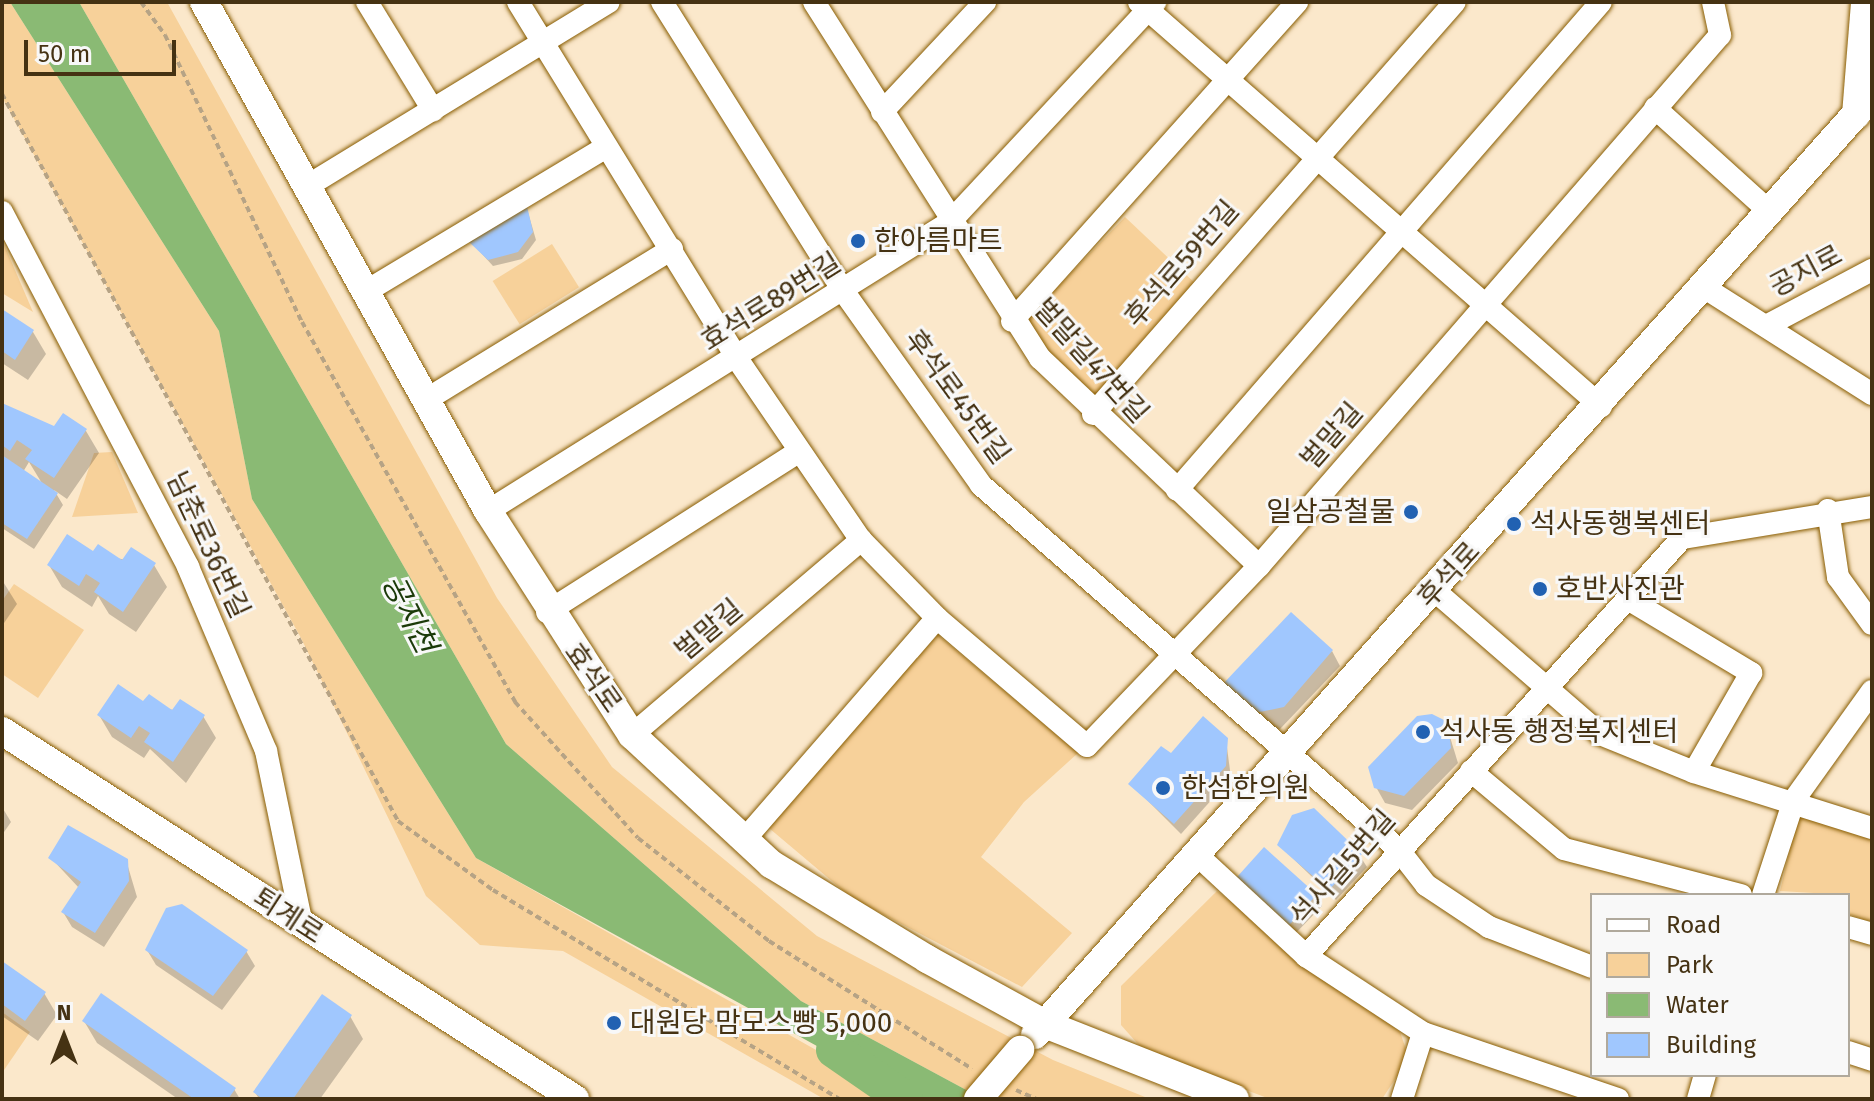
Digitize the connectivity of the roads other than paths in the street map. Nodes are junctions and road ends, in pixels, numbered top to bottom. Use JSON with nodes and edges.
{"nodes":[{"id":1,"x":204,"y":2,"type":"edge"},
{"id":2,"x":367,"y":2,"type":"edge"},
{"id":3,"x":518,"y":2,"type":"edge"},
{"id":4,"x":609,"y":2,"type":"edge"},
{"id":5,"x":662,"y":2,"type":"edge"},
{"id":6,"x":985,"y":2,"type":"edge"},
{"id":7,"x":1297,"y":2,"type":"edge"},
{"id":8,"x":1455,"y":2,"type":"edge"},
{"id":9,"x":1601,"y":2,"type":"edge"},
{"id":10,"x":1713,"y":2,"type":"edge"},
{"id":11,"x":1865,"y":2,"type":"edge"},
{"id":12,"x":822,"y":5,"type":"edge"},
{"id":13,"x":1147,"y":5,"type":"edge"},
{"id":14,"x":544,"y":44,"type":"junction"},
{"id":15,"x":1234,"y":79,"type":"junction"},
{"id":16,"x":1655,"y":108,"type":"junction"},
{"id":17,"x":1866,"y":108,"type":"edge"},
{"id":18,"x":433,"y":110,"type":"junction"},
{"id":19,"x":882,"y":112,"type":"junction"},
{"id":20,"x":606,"y":147,"type":"junction"},
{"id":21,"x":1317,"y":153,"type":"junction"},
{"id":22,"x":309,"y":185,"type":"junction"},
{"id":23,"x":2,"y":212,"type":"edge"},
{"id":24,"x":1770,"y":212,"type":"junction"},
{"id":25,"x":950,"y":222,"type":"junction"},
{"id":26,"x":1403,"y":233,"type":"junction"},
{"id":27,"x":672,"y":249,"type":"junction"},
{"id":28,"x":1872,"y":270,"type":"edge"},
{"id":29,"x":1705,"y":288,"type":"junction"},
{"id":30,"x":365,"y":292,"type":"junction"},
{"id":31,"x":844,"y":292,"type":"junction"},
{"id":32,"x":1485,"y":305,"type":"junction"},
{"id":33,"x":1012,"y":321,"type":"junction"},
{"id":34,"x":1768,"y":325,"type":"junction"},
{"id":35,"x":738,"y":360,"type":"junction"},
{"id":36,"x":1872,"y":394,"type":"edge"},
{"id":37,"x":424,"y":401,"type":"junction"},
{"id":38,"x":1601,"y":406,"type":"junction"},
{"id":39,"x":1093,"y":414,"type":"junction"},
{"id":40,"x":798,"y":452,"type":"junction"},
{"id":41,"x":1177,"y":490,"type":"junction"},
{"id":42,"x":1872,"y":507,"type":"edge"},
{"id":43,"x":1828,"y":510,"type":"junction"},
{"id":44,"x":488,"y":511,"type":"junction"},
{"id":45,"x":861,"y":540,"type":"junction"},
{"id":46,"x":1259,"y":566,"type":"junction"},
{"id":47,"x":1435,"y":591,"type":"junction"},
{"id":48,"x":1628,"y":599,"type":"junction"},
{"id":49,"x":547,"y":612,"type":"junction"},
{"id":50,"x":937,"y":618,"type":"junction"},
{"id":51,"x":1872,"y":624,"type":"edge"},
{"id":52,"x":1171,"y":657,"type":"junction"},
{"id":53,"x":1545,"y":688,"type":"junction"},
{"id":54,"x":1872,"y":691,"type":"edge"},
{"id":55,"x":2,"y":731,"type":"edge"},
{"id":56,"x":632,"y":735,"type":"junction"},
{"id":57,"x":1289,"y":752,"type":"junction"},
{"id":58,"x":1471,"y":771,"type":"junction"},
{"id":59,"x":1694,"y":772,"type":"junction"},
{"id":60,"x":1794,"y":800,"type":"junction"},
{"id":61,"x":1872,"y":828,"type":"edge"},
{"id":62,"x":744,"y":840,"type":"junction"},
{"id":63,"x":1398,"y":849,"type":"junction"},
{"id":64,"x":1196,"y":854,"type":"junction"},
{"id":65,"x":1733,"y":893,"type":"edge"},
{"id":66,"x":1764,"y":893,"type":"edge"},
{"id":67,"x":302,"y":925,"type":"junction"},
{"id":68,"x":1850,"y":928,"type":"edge"},
{"id":69,"x":1872,"y":934,"type":"edge"},
{"id":70,"x":1306,"y":956,"type":"junction"},
{"id":71,"x":1590,"y":966,"type":"edge"},
{"id":72,"x":1045,"y":1024,"type":"junction"},
{"id":73,"x":1423,"y":1033,"type":"junction"},
{"id":74,"x":1850,"y":1053,"type":"edge"},
{"id":75,"x":1872,"y":1060,"type":"edge"},
{"id":76,"x":1704,"y":1077,"type":"edge"},
{"id":77,"x":575,"y":1099,"type":"edge"},
{"id":78,"x":978,"y":1099,"type":"edge"},
{"id":79,"x":1235,"y":1099,"type":"edge"},
{"id":80,"x":1402,"y":1099,"type":"edge"},
{"id":81,"x":1618,"y":1099,"type":"edge"},
{"id":82,"x":1698,"y":1099,"type":"edge"}],
"edges":[{"from":1,"to":22,"type":"street","name":"효석로"},
{"from":2,"to":18,"type":"street"},
{"from":3,"to":14,"type":"street","name":"벌말길"},
{"from":4,"to":14,"type":"street"},
{"from":5,"to":31,"type":"street","name":"후석로45번길"},
{"from":6,"to":19,"type":"street"},
{"from":7,"to":15,"type":"street"},
{"from":8,"to":21,"type":"street","name":"후석로59번길"},
{"from":9,"to":26,"type":"street"},
{"from":10,"to":16,"type":"street","name":"벌말길"},
{"from":11,"to":17,"type":"street"},
{"from":12,"to":19,"type":"street","name":"벌말길47번길"},
{"from":13,"to":15,"type":"street"},
{"from":13,"to":25,"type":"street","name":"효석로89번길"},
{"from":14,"to":18,"type":"street"},
{"from":14,"to":20,"type":"street","name":"벌말길"},
{"from":15,"to":21,"type":"street"},
{"from":15,"to":33,"type":"street"},
{"from":16,"to":24,"type":"street"},
{"from":16,"to":32,"type":"street","name":"벌말길"},
{"from":17,"to":24,"type":"street","name":"후석로"},
{"from":18,"to":22,"type":"street"},
{"from":19,"to":25,"type":"street","name":"벌말길47번길"},
{"from":20,"to":27,"type":"street","name":"벌말길"},
{"from":20,"to":30,"type":"street"},
{"from":21,"to":26,"type":"street"},
{"from":21,"to":39,"type":"street","name":"후석로59번길"},
{"from":22,"to":30,"type":"street","name":"효석로"},
{"from":23,"to":67,"type":"street","name":"남춘로36번길"},
{"from":24,"to":29,"type":"street","name":"후석로"},
{"from":25,"to":31,"type":"street","name":"효석로89번길"},
{"from":25,"to":33,"type":"street","name":"벌말길47번길"},
{"from":26,"to":32,"type":"street"},
{"from":26,"to":41,"type":"street"},
{"from":27,"to":35,"type":"street","name":"벌말길"},
{"from":27,"to":37,"type":"street"},
{"from":28,"to":34,"type":"street","name":"공지로"},
{"from":29,"to":34,"type":"street"},
{"from":29,"to":38,"type":"street","name":"후석로"},
{"from":30,"to":37,"type":"street","name":"효석로"},
{"from":31,"to":35,"type":"street","name":"효석로89번길"},
{"from":31,"to":52,"type":"street","name":"후석로45번길"},
{"from":32,"to":38,"type":"street"},
{"from":32,"to":46,"type":"street","name":"벌말길"},
{"from":33,"to":39,"type":"street","name":"벌말길47번길"},
{"from":34,"to":36,"type":"street"},
{"from":35,"to":40,"type":"street","name":"벌말길"},
{"from":35,"to":44,"type":"street","name":"효석로89번길"},
{"from":37,"to":44,"type":"street","name":"효석로"},
{"from":38,"to":47,"type":"street","name":"후석로"},
{"from":39,"to":41,"type":"street","name":"벌말길47번길"},
{"from":40,"to":45,"type":"street","name":"벌말길"},
{"from":40,"to":49,"type":"street"},
{"from":41,"to":46,"type":"street","name":"벌말길47번길"},
{"from":42,"to":43,"type":"street","name":"석사길5번길"},
{"from":43,"to":48,"type":"street","name":"석사길5번길"},
{"from":43,"to":51,"type":"street"},
{"from":44,"to":49,"type":"street","name":"효석로"},
{"from":45,"to":50,"type":"street","name":"벌말길"},
{"from":45,"to":56,"type":"street","name":"벌말길"},
{"from":46,"to":52,"type":"street","name":"벌말길"},
{"from":47,"to":53,"type":"street"},
{"from":47,"to":57,"type":"street","name":"후석로"},
{"from":48,"to":53,"type":"street","name":"석사길5번길"},
{"from":48,"to":59,"type":"street"},
{"from":49,"to":56,"type":"street","name":"효석로"},
{"from":50,"to":52,"type":"street","name":"벌말길"},
{"from":50,"to":62,"type":"street"},
{"from":52,"to":57,"type":"street","name":"후석로45번길"},
{"from":53,"to":58,"type":"street","name":"석사길5번길"},
{"from":53,"to":59,"type":"street"},
{"from":54,"to":60,"type":"street"},
{"from":55,"to":67,"type":"street","name":"퇴계로"},
{"from":56,"to":62,"type":"street","name":"효석로"},
{"from":57,"to":63,"type":"street","name":"후석로45번길"},
{"from":57,"to":64,"type":"street","name":"후석로"},
{"from":58,"to":63,"type":"street","name":"석사길5번길"},
{"from":58,"to":65,"type":"street"},
{"from":59,"to":60,"type":"street"},
{"from":60,"to":61,"type":"street"},
{"from":60,"to":66,"type":"street"},
{"from":62,"to":72,"type":"street","name":"효석로"},
{"from":63,"to":70,"type":"street","name":"석사길5번길"},
{"from":63,"to":71,"type":"street","name":"후석로45번길"},
{"from":64,"to":70,"type":"street"},
{"from":64,"to":72,"type":"street","name":"후석로"},
{"from":67,"to":77,"type":"street","name":"퇴계로"},
{"from":68,"to":69,"type":"street"},
{"from":70,"to":73,"type":"street","name":"석사길5번길"},
{"from":72,"to":78,"type":"street","name":"후석로","bridge":true},
{"from":72,"to":79,"type":"street","name":"효석로"},
{"from":73,"to":80,"type":"street"},
{"from":73,"to":81,"type":"street","name":"석사길5번길"},
{"from":74,"to":75,"type":"street"},
{"from":76,"to":82,"type":"street"}]}
